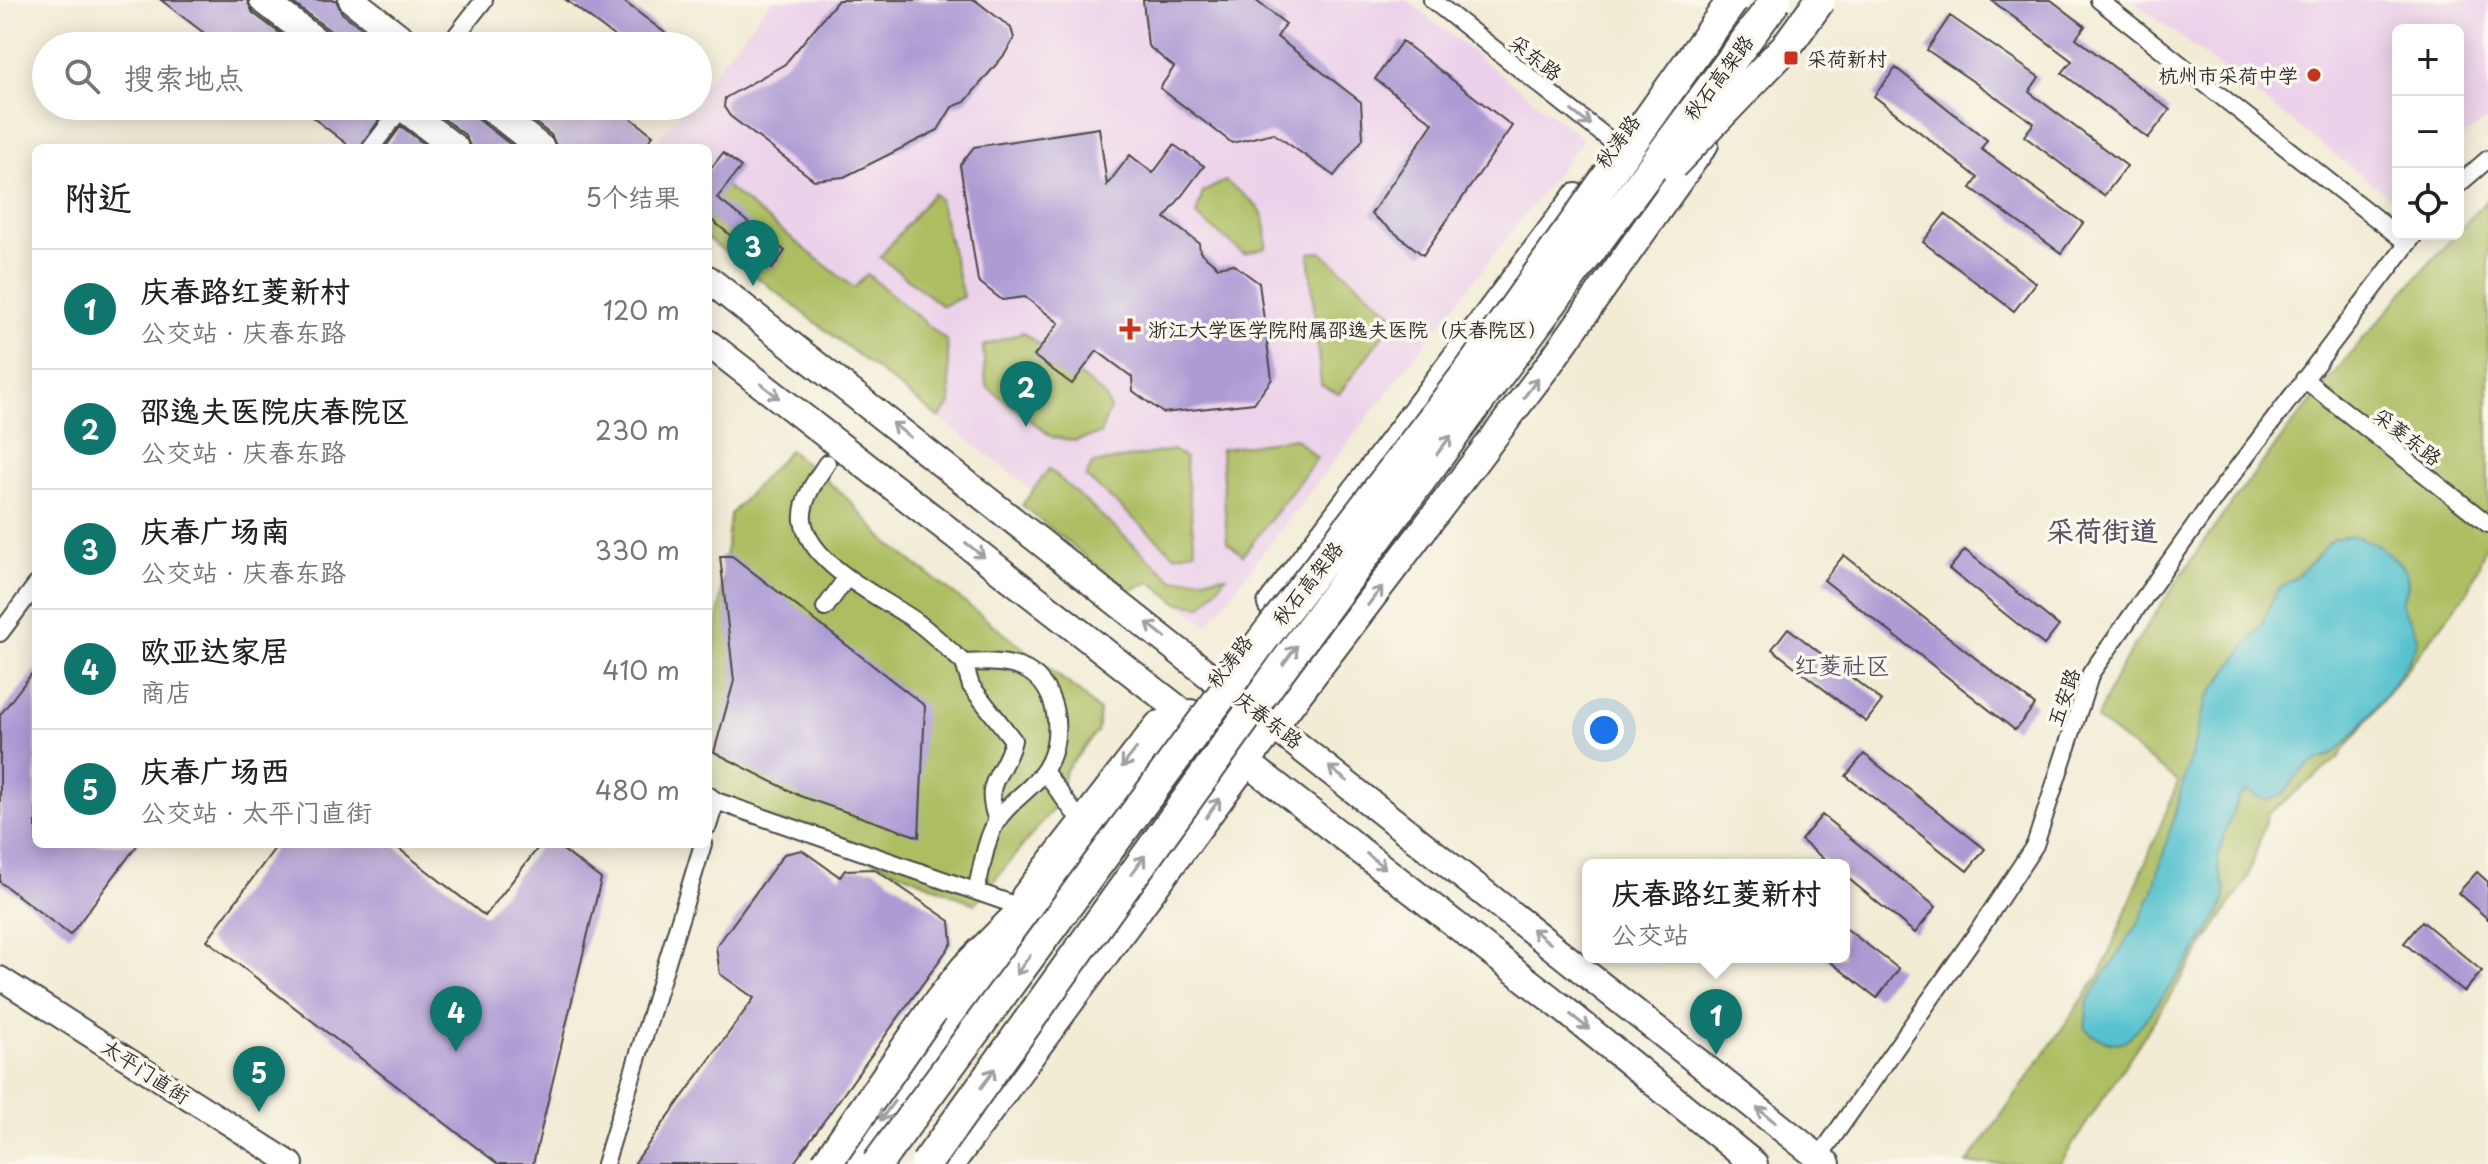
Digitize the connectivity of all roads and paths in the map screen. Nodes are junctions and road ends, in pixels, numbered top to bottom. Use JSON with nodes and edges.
{"nodes":[{"id":1,"x":263,"y":0,"type":"edge"},
{"id":2,"x":352,"y":0,"type":"edge"},
{"id":3,"x":484,"y":0,"type":"edge"},
{"id":4,"x":1432,"y":0,"type":"edge"},
{"id":5,"x":1720,"y":0,"type":"edge"},
{"id":6,"x":1733,"y":0,"type":"edge"},
{"id":7,"x":1776,"y":0,"type":"edge"},
{"id":8,"x":1807,"y":0,"type":"edge"},
{"id":9,"x":1820,"y":0,"type":"edge"},
{"id":10,"x":2102,"y":1,"type":"edge"},
{"id":11,"x":305,"y":32,"type":"edge"},
{"id":12,"x":393,"y":32,"type":"edge"},
{"id":13,"x":459,"y":32,"type":"edge"},
{"id":14,"x":392,"y":120,"type":"edge"},
{"id":15,"x":420,"y":120,"type":"edge"},
{"id":16,"x":506,"y":120,"type":"edge"},
{"id":17,"x":374,"y":144,"type":"edge"},
{"id":18,"x":450,"y":144,"type":"edge"},
{"id":19,"x":536,"y":144,"type":"edge"},
{"id":20,"x":1615,"y":144,"type":"junction"},
{"id":21,"x":2488,"y":159,"type":"edge"},
{"id":22,"x":2464,"y":180,"type":"edge"},
{"id":23,"x":2392,"y":223,"type":"edge"},
{"id":24,"x":2409,"y":240,"type":"edge"},
{"id":25,"x":1590,"y":250,"type":"junction"},
{"id":26,"x":712,"y":282,"type":"edge"},
{"id":27,"x":712,"y":346,"type":"edge"},
{"id":28,"x":2304,"y":379,"type":"junction"},
{"id":29,"x":827,"y":463,"type":"dead end"},
{"id":30,"x":2488,"y":524,"type":"edge"},
{"id":31,"x":847,"y":577,"type":"junction"},
{"id":32,"x":32,"y":590,"type":"edge"},
{"id":33,"x":825,"y":608,"type":"dead end"},
{"id":34,"x":0,"y":633,"type":"edge"},
{"id":35,"x":964,"y":663,"type":"junction"},
{"id":36,"x":1217,"y":678,"type":"junction"},
{"id":37,"x":1189,"y":715,"type":"junction"},
{"id":38,"x":1278,"y":726,"type":"junction"},
{"id":39,"x":1248,"y":761,"type":"junction"},
{"id":40,"x":1044,"y":771,"type":"junction"},
{"id":41,"x":712,"y":798,"type":"edge"},
{"id":42,"x":1073,"y":811,"type":"dead end"},
{"id":43,"x":997,"y":820,"type":"junction"},
{"id":44,"x":1104,"y":829,"type":"junction"},
{"id":45,"x":702,"y":848,"type":"edge"},
{"id":46,"x":976,"y":891,"type":"junction"},
{"id":47,"x":1015,"y":905,"type":"junction"},
{"id":48,"x":0,"y":978,"type":"edge"},
{"id":49,"x":1823,"y":1160,"type":"edge"},
{"id":50,"x":292,"y":1164,"type":"edge"},
{"id":51,"x":605,"y":1164,"type":"edge"},
{"id":52,"x":819,"y":1164,"type":"edge"},
{"id":53,"x":826,"y":1164,"type":"edge"},
{"id":54,"x":849,"y":1164,"type":"edge"},
{"id":55,"x":877,"y":1164,"type":"edge"},
{"id":56,"x":926,"y":1164,"type":"edge"},
{"id":57,"x":951,"y":1164,"type":"edge"},
{"id":58,"x":1754,"y":1164,"type":"edge"}],
"edges":[{"from":1,"to":11,"type":"main road"},
{"from":2,"to":12,"type":"main road"},
{"from":3,"to":13,"type":"street"},
{"from":4,"to":20,"type":"street","name":"采东路","one_way":true},
{"from":5,"to":20,"type":"main road","name":"秋涛路"},
{"from":6,"to":55,"type":"highway","name":"秋石高架路","one_way":true,"bridge":true},
{"from":7,"to":25,"type":"highway","name":"秋石高架路","bridge":true},
{"from":38,"to":8,"type":"main road","one_way":true},
{"from":9,"to":25,"type":"highway","bridge":true},
{"from":10,"to":23,"type":"street"},
{"from":14,"to":17,"type":"street"},
{"from":15,"to":18,"type":"main road"},
{"from":16,"to":19,"type":"main road"},
{"from":20,"to":36,"type":"main road","name":"秋涛路"},
{"from":21,"to":22,"type":"street"},
{"from":24,"to":28,"type":"street","name":"五安路"},
{"from":56,"to":25,"type":"highway","name":"秋石高架路","one_way":true,"bridge":true},
{"from":36,"to":26,"type":"main road","name":"庆春东路","one_way":true},
{"from":27,"to":37,"type":"main road","one_way":true},
{"from":28,"to":30,"type":"street","name":"采菱东路"},
{"from":28,"to":49,"type":"street","name":"五安路"},
{"from":29,"to":31,"type":"street"},
{"from":31,"to":33,"type":"street"},
{"from":31,"to":35,"type":"street"},
{"from":32,"to":34,"type":"street"},
{"from":35,"to":40,"type":"street"},
{"from":35,"to":43,"type":"street"},
{"from":36,"to":37,"type":"main road","name":"秋涛路"},
{"from":36,"to":38,"type":"main road","name":"庆春东路"},
{"from":37,"to":39,"type":"main road"},
{"from":37,"to":44,"type":"main road","name":"秋涛路"},
{"from":37,"to":47,"type":"main road","one_way":true},
{"from":38,"to":39,"type":"main road"},
{"from":49,"to":38,"type":"main road","name":"庆春东路","one_way":true},
{"from":57,"to":39,"type":"main road","one_way":true},
{"from":39,"to":58,"type":"main road","one_way":true},
{"from":40,"to":42,"type":"street"},
{"from":40,"to":43,"type":"street"},
{"from":41,"to":46,"type":"street"},
{"from":43,"to":46,"type":"street"},
{"from":44,"to":53,"type":"highway","bridge":true},
{"from":44,"to":54,"type":"main road","name":"秋涛路","one_way":true},
{"from":45,"to":51,"type":"street"},
{"from":46,"to":47,"type":"street"},
{"from":47,"to":52,"type":"main road"},
{"from":48,"to":50,"type":"main road","name":"太平门直街"}]}
